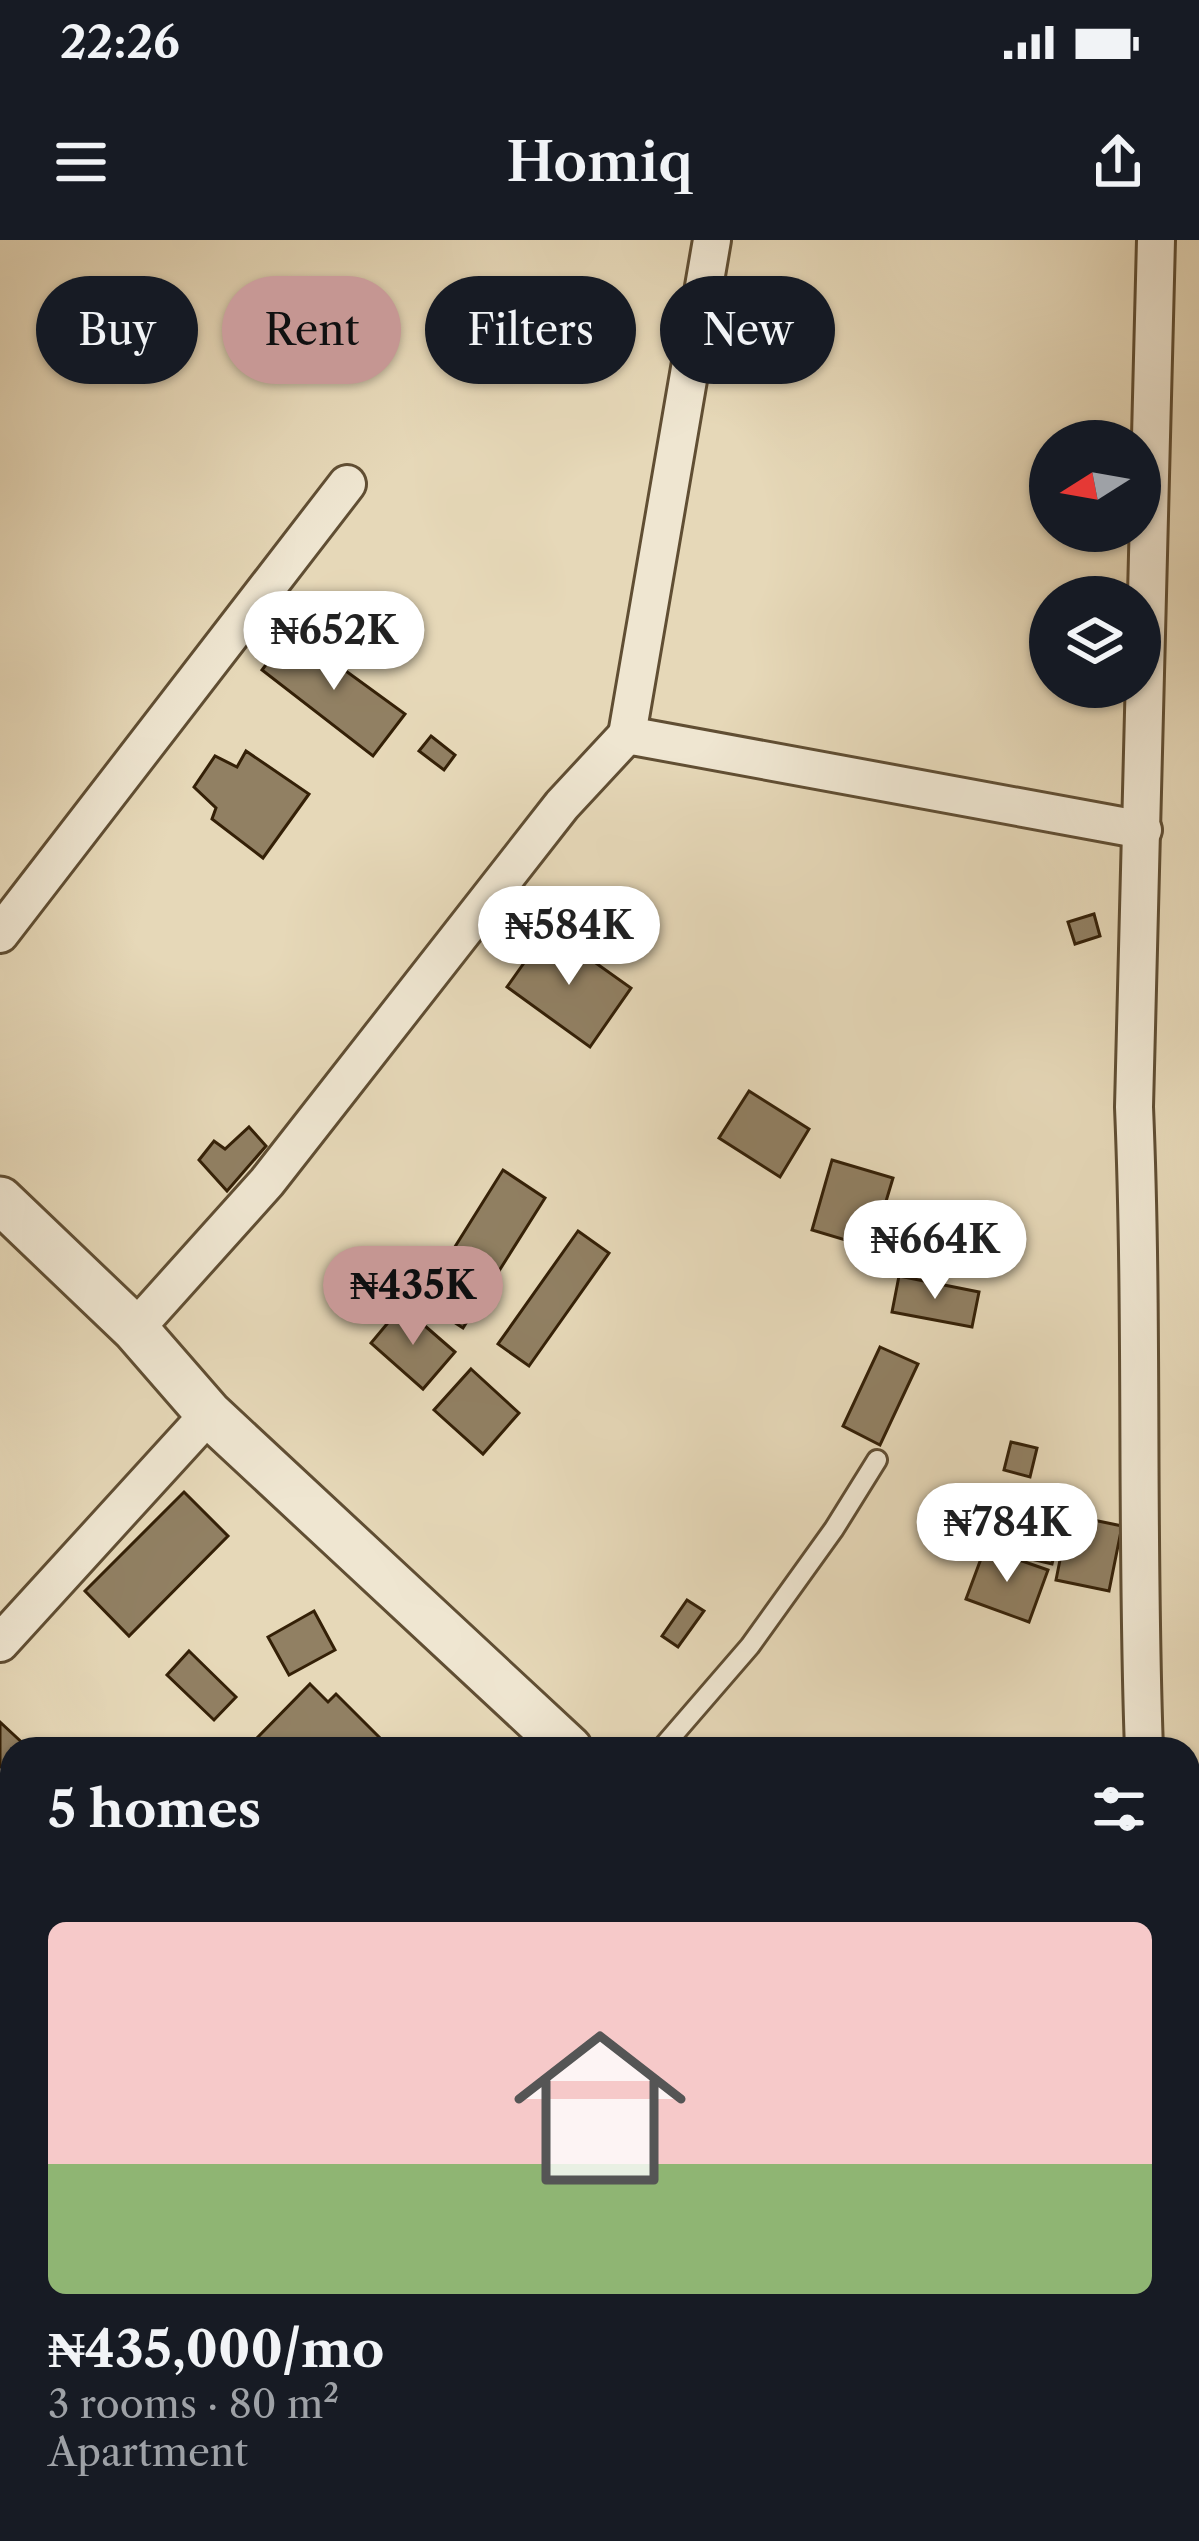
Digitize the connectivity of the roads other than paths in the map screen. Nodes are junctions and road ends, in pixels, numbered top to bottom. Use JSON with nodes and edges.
{"nodes":[{"id":1,"x":712,"y":240,"type":"edge"},
{"id":2,"x":1156,"y":240,"type":"edge"},
{"id":3,"x":347,"y":484,"type":"dead end"},
{"id":4,"x":627,"y":735,"type":"junction"},
{"id":5,"x":1143,"y":830,"type":"junction"},
{"id":6,"x":0,"y":934,"type":"edge"},
{"id":7,"x":0,"y":1200,"type":"edge"},
{"id":8,"x":134,"y":1329,"type":"junction"},
{"id":9,"x":209,"y":1414,"type":"junction"},
{"id":10,"x":877,"y":1460,"type":"dead end"},
{"id":11,"x":0,"y":1643,"type":"edge"},
{"id":12,"x":556,"y":1737,"type":"edge"},
{"id":13,"x":671,"y":1737,"type":"edge"},
{"id":14,"x":1144,"y":1737,"type":"edge"}],
"edges":[{"from":1,"to":4,"type":"street"},
{"from":2,"to":5,"type":"street"},
{"from":3,"to":6,"type":"street"},
{"from":4,"to":5,"type":"street"},
{"from":4,"to":8,"type":"street"},
{"from":5,"to":14,"type":"street"},
{"from":7,"to":8,"type":"street"},
{"from":8,"to":9,"type":"street"},
{"from":9,"to":11,"type":"street"},
{"from":9,"to":12,"type":"street"},
{"from":10,"to":13,"type":"lane"}]}
